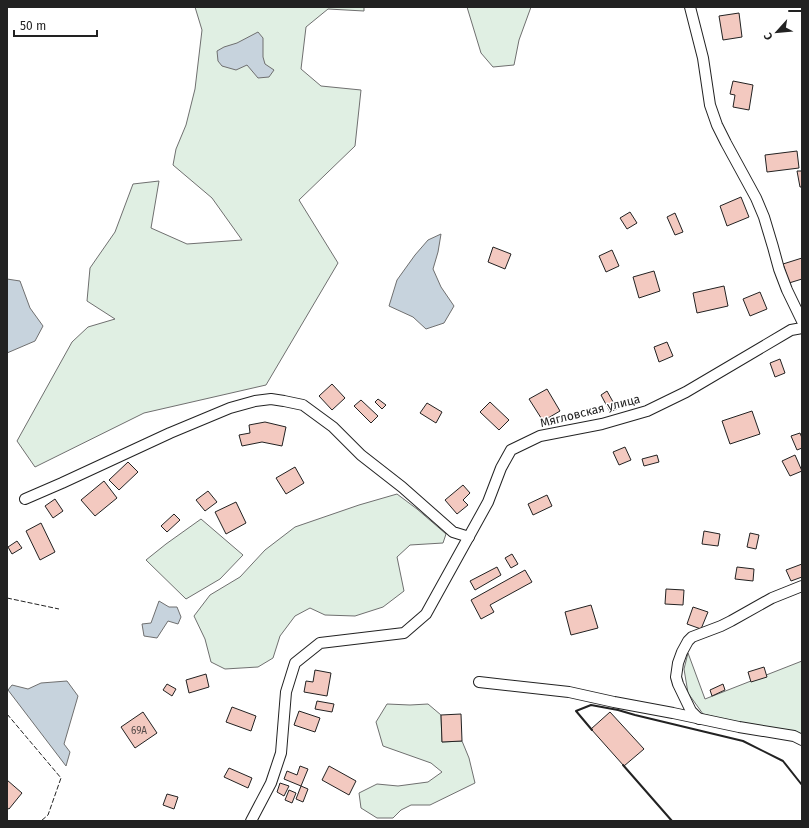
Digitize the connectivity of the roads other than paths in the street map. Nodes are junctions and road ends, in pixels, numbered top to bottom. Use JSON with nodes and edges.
{"nodes":[{"id":1,"x":690,"y":7,"type":"edge"},
{"id":2,"x":802,"y":320,"type":"edge"},
{"id":3,"x":802,"y":328,"type":"edge"},
{"id":4,"x":25,"y":498,"type":"dead end"},
{"id":5,"x":468,"y":537,"type":"junction"},
{"id":6,"x":802,"y":586,"type":"edge"},
{"id":7,"x":479,"y":682,"type":"dead end"},
{"id":8,"x":699,"y":719,"type":"junction"},
{"id":9,"x":802,"y":740,"type":"edge"},
{"id":10,"x":251,"y":821,"type":"edge"}],
"edges":[{"from":1,"to":2,"type":"street"},
{"from":3,"to":5,"type":"street","name":"Мягловская улица"},
{"from":4,"to":5,"type":"street"},
{"from":5,"to":10,"type":"street","name":"Мягловская улица"},
{"from":6,"to":8,"type":"street"},
{"from":7,"to":8,"type":"street"},
{"from":8,"to":9,"type":"street"}]}
